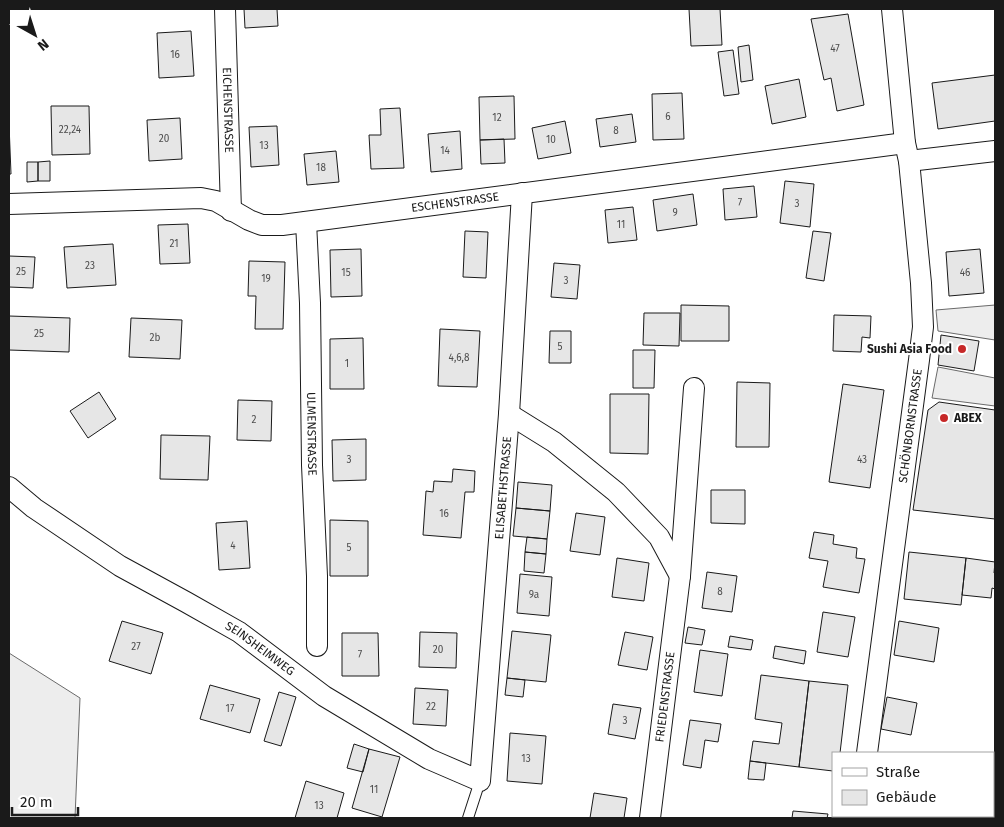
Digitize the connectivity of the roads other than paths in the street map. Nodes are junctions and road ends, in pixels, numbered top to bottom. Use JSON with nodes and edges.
{"nodes":[{"id":1,"x":224,"y":9,"type":"edge"},
{"id":2,"x":892,"y":9,"type":"edge"},
{"id":3,"x":995,"y":151,"type":"edge"},
{"id":4,"x":907,"y":152,"type":"junction"},
{"id":5,"x":522,"y":193,"type":"junction"},
{"id":6,"x":9,"y":204,"type":"edge"},
{"id":7,"x":231,"y":211,"type":"junction"},
{"id":8,"x":306,"y":222,"type":"junction"},
{"id":9,"x":694,"y":388,"type":"dead end"},
{"id":10,"x":509,"y":414,"type":"junction"},
{"id":11,"x":9,"y":488,"type":"edge"},
{"id":12,"x":680,"y":576,"type":"junction"},
{"id":13,"x":317,"y":646,"type":"dead end"},
{"id":14,"x":867,"y":752,"type":"edge"},
{"id":15,"x":480,"y":781,"type":"junction"},
{"id":16,"x":468,"y":818,"type":"edge"},
{"id":17,"x":650,"y":818,"type":"edge"}],
"edges":[{"from":1,"to":7,"type":"street","name":"EICHENSTRASSE"},
{"from":2,"to":4,"type":"street","name":"SCHÖNBORNSTRASSE"},
{"from":3,"to":4,"type":"street","name":"ESCHENSTRASSE"},
{"from":4,"to":5,"type":"street","name":"ESCHENSTRASSE"},
{"from":4,"to":14,"type":"street","name":"SCHÖNBORNSTRASSE"},
{"from":5,"to":8,"type":"street","name":"ESCHENSTRASSE"},
{"from":5,"to":10,"type":"street","name":"ELISABETHSTRASSE"},
{"from":6,"to":7,"type":"street","name":"ESCHENSTRASSE"},
{"from":7,"to":8,"type":"street","name":"ESCHENSTRASSE"},
{"from":8,"to":13,"type":"street","name":"ULMENSTRASSE"},
{"from":9,"to":12,"type":"street","name":"FRIEDENSTRASSE"},
{"from":10,"to":12,"type":"street"},
{"from":10,"to":15,"type":"street","name":"ELISABETHSTRASSE"},
{"from":11,"to":15,"type":"street","name":"SEINSHEIMWEG"},
{"from":12,"to":17,"type":"street","name":"FRIEDENSTRASSE"},
{"from":15,"to":16,"type":"lane"}]}
